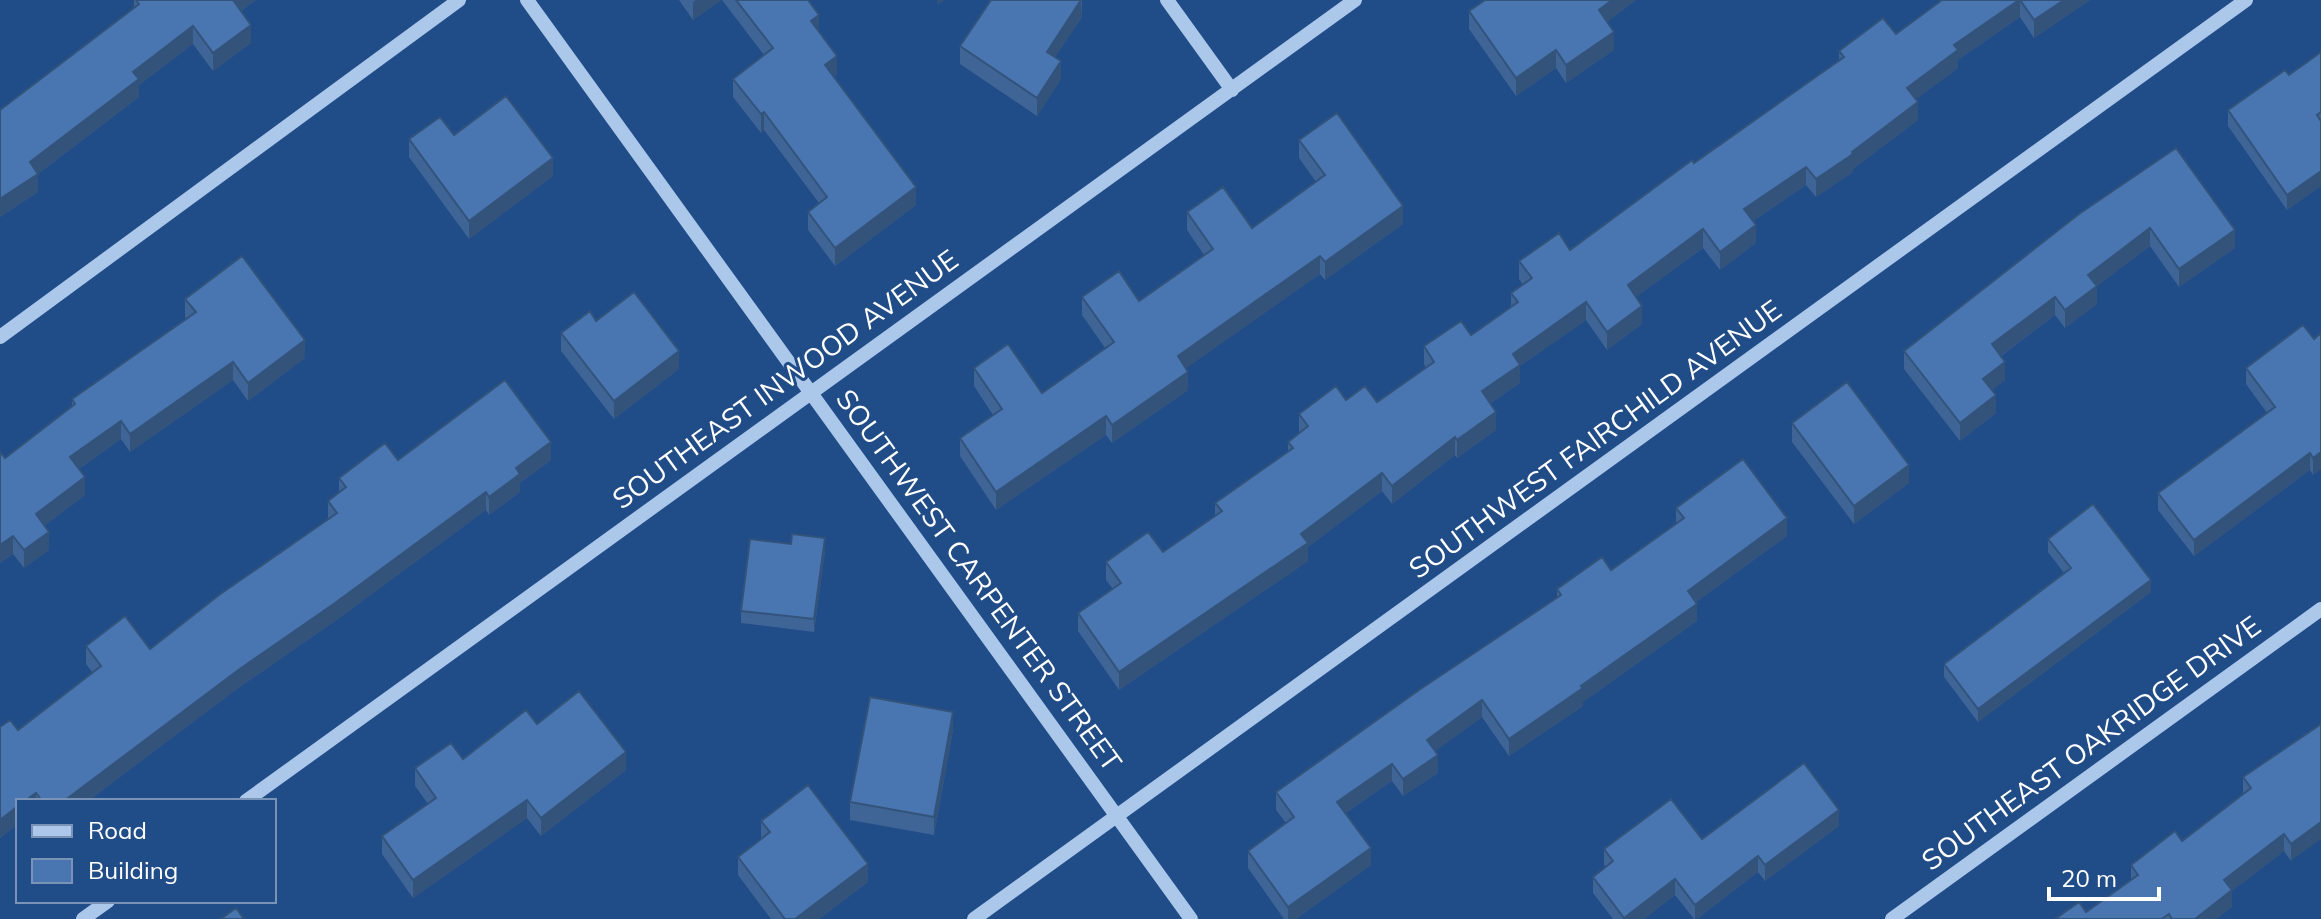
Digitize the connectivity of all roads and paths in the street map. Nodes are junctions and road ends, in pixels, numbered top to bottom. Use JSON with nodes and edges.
{"nodes":[{"id":1,"x":459,"y":0,"type":"edge"},
{"id":2,"x":527,"y":0,"type":"edge"},
{"id":3,"x":1167,"y":0,"type":"edge"},
{"id":4,"x":1355,"y":0,"type":"edge"},
{"id":5,"x":2246,"y":0,"type":"edge"},
{"id":6,"x":1232,"y":90,"type":"junction"},
{"id":7,"x":0,"y":337,"type":"edge"},
{"id":8,"x":812,"y":392,"type":"junction"},
{"id":9,"x":2321,"y":609,"type":"edge"},
{"id":10,"x":249,"y":799,"type":"edge"},
{"id":11,"x":1116,"y":816,"type":"junction"},
{"id":12,"x":105,"y":903,"type":"edge"},
{"id":13,"x":83,"y":919,"type":"edge"},
{"id":14,"x":974,"y":919,"type":"edge"},
{"id":15,"x":1191,"y":919,"type":"edge"},
{"id":16,"x":1892,"y":919,"type":"edge"}],
"edges":[{"from":1,"to":7,"type":"street"},
{"from":2,"to":8,"type":"street","name":"SOUTHWEST CARPENTER STREET"},
{"from":3,"to":6,"type":"street"},
{"from":4,"to":6,"type":"street","name":"SOUTHEAST INWOOD AVENUE"},
{"from":5,"to":11,"type":"street","name":"SOUTHWEST FAIRCHILD AVENUE"},
{"from":6,"to":8,"type":"street","name":"SOUTHEAST INWOOD AVENUE"},
{"from":8,"to":10,"type":"street","name":"SOUTHEAST INWOOD AVENUE"},
{"from":8,"to":11,"type":"street","name":"SOUTHWEST CARPENTER STREET"},
{"from":9,"to":16,"type":"street","name":"SOUTHEAST OAKRIDGE DRIVE"},
{"from":11,"to":14,"type":"street","name":"SOUTHWEST FAIRCHILD AVENUE"},
{"from":11,"to":15,"type":"street","name":"SOUTHWEST CARPENTER STREET"},
{"from":12,"to":13,"type":"street"}]}
